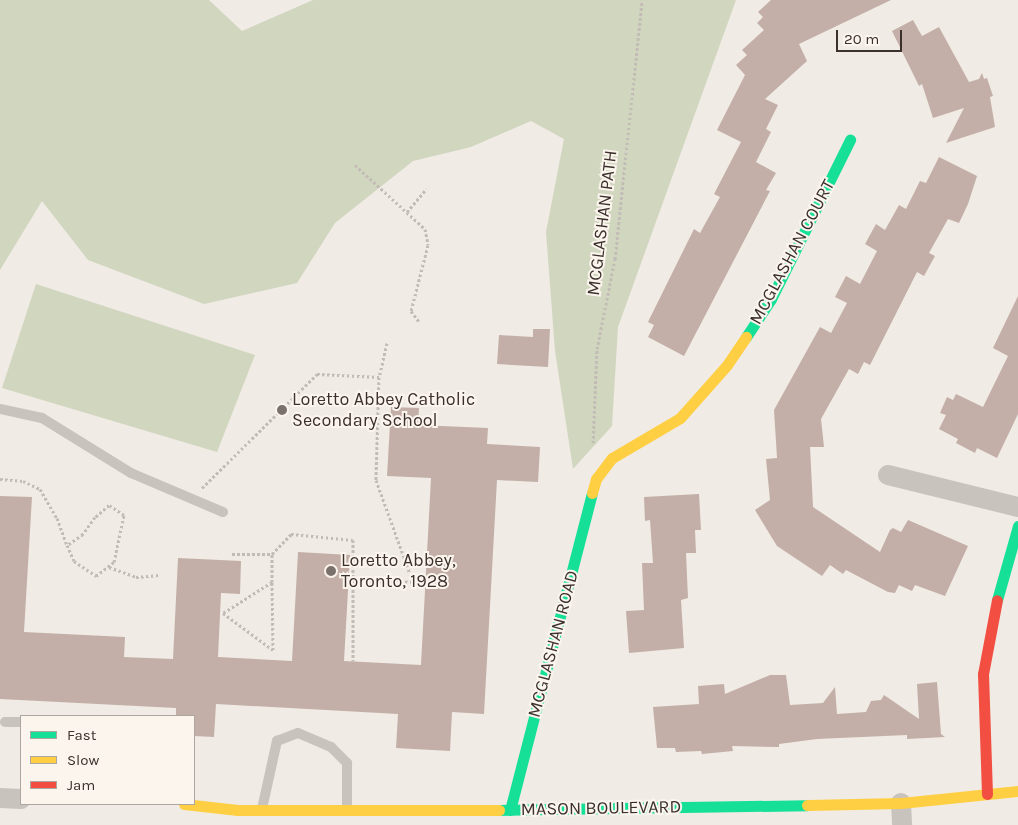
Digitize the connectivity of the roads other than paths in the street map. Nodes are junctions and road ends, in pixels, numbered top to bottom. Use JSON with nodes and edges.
{"nodes":[{"id":1,"x":850,"y":140,"type":"dead end"},
{"id":2,"x":0,"y":409,"type":"edge"},
{"id":3,"x":888,"y":474,"type":"dead end"},
{"id":4,"x":596,"y":478,"type":"joint"},
{"id":5,"x":1018,"y":507,"type":"edge"},
{"id":6,"x":223,"y":512,"type":"dead end"},
{"id":7,"x":1018,"y":526,"type":"edge"},
{"id":8,"x":5,"y":722,"type":"dead end"},
{"id":9,"x":20,"y":722,"type":"edge"},
{"id":10,"x":1018,"y":791,"type":"edge"},
{"id":11,"x":987,"y":794,"type":"junction"},
{"id":12,"x":0,"y":798,"type":"edge"},
{"id":13,"x":20,"y":799,"type":"edge"},
{"id":14,"x":901,"y":803,"type":"junction"},
{"id":15,"x":188,"y":805,"type":"edge"},
{"id":16,"x":262,"y":810,"type":"junction"},
{"id":17,"x":347,"y":810,"type":"junction"},
{"id":18,"x":510,"y":810,"type":"junction"},
{"id":19,"x":238,"y":817,"type":"edge"},
{"id":20,"x":902,"y":825,"type":"edge"}],
"edges":[{"from":1,"to":4,"type":"street","name":"MCGLASHAN COURT"},
{"from":2,"to":6,"type":"lane"},
{"from":3,"to":5,"type":"street"},
{"from":4,"to":18,"type":"street","name":"MCGLASHAN ROAD"},
{"from":7,"to":11,"type":"street"},
{"from":8,"to":9,"type":"lane"},
{"from":10,"to":11,"type":"street","name":"MASON BOULEVARD"},
{"from":11,"to":14,"type":"street","name":"MASON BOULEVARD"},
{"from":12,"to":13,"type":"street"},
{"from":14,"to":18,"type":"street","name":"MASON BOULEVARD"},
{"from":14,"to":20,"type":"street"},
{"from":15,"to":19,"type":"street","name":"MASON BOULEVARD"},
{"from":16,"to":17,"type":"street","name":"MASON BOULEVARD"},
{"from":16,"to":17,"type":"lane"},
{"from":16,"to":19,"type":"street","name":"MASON BOULEVARD"},
{"from":17,"to":18,"type":"street","name":"MASON BOULEVARD"}]}
